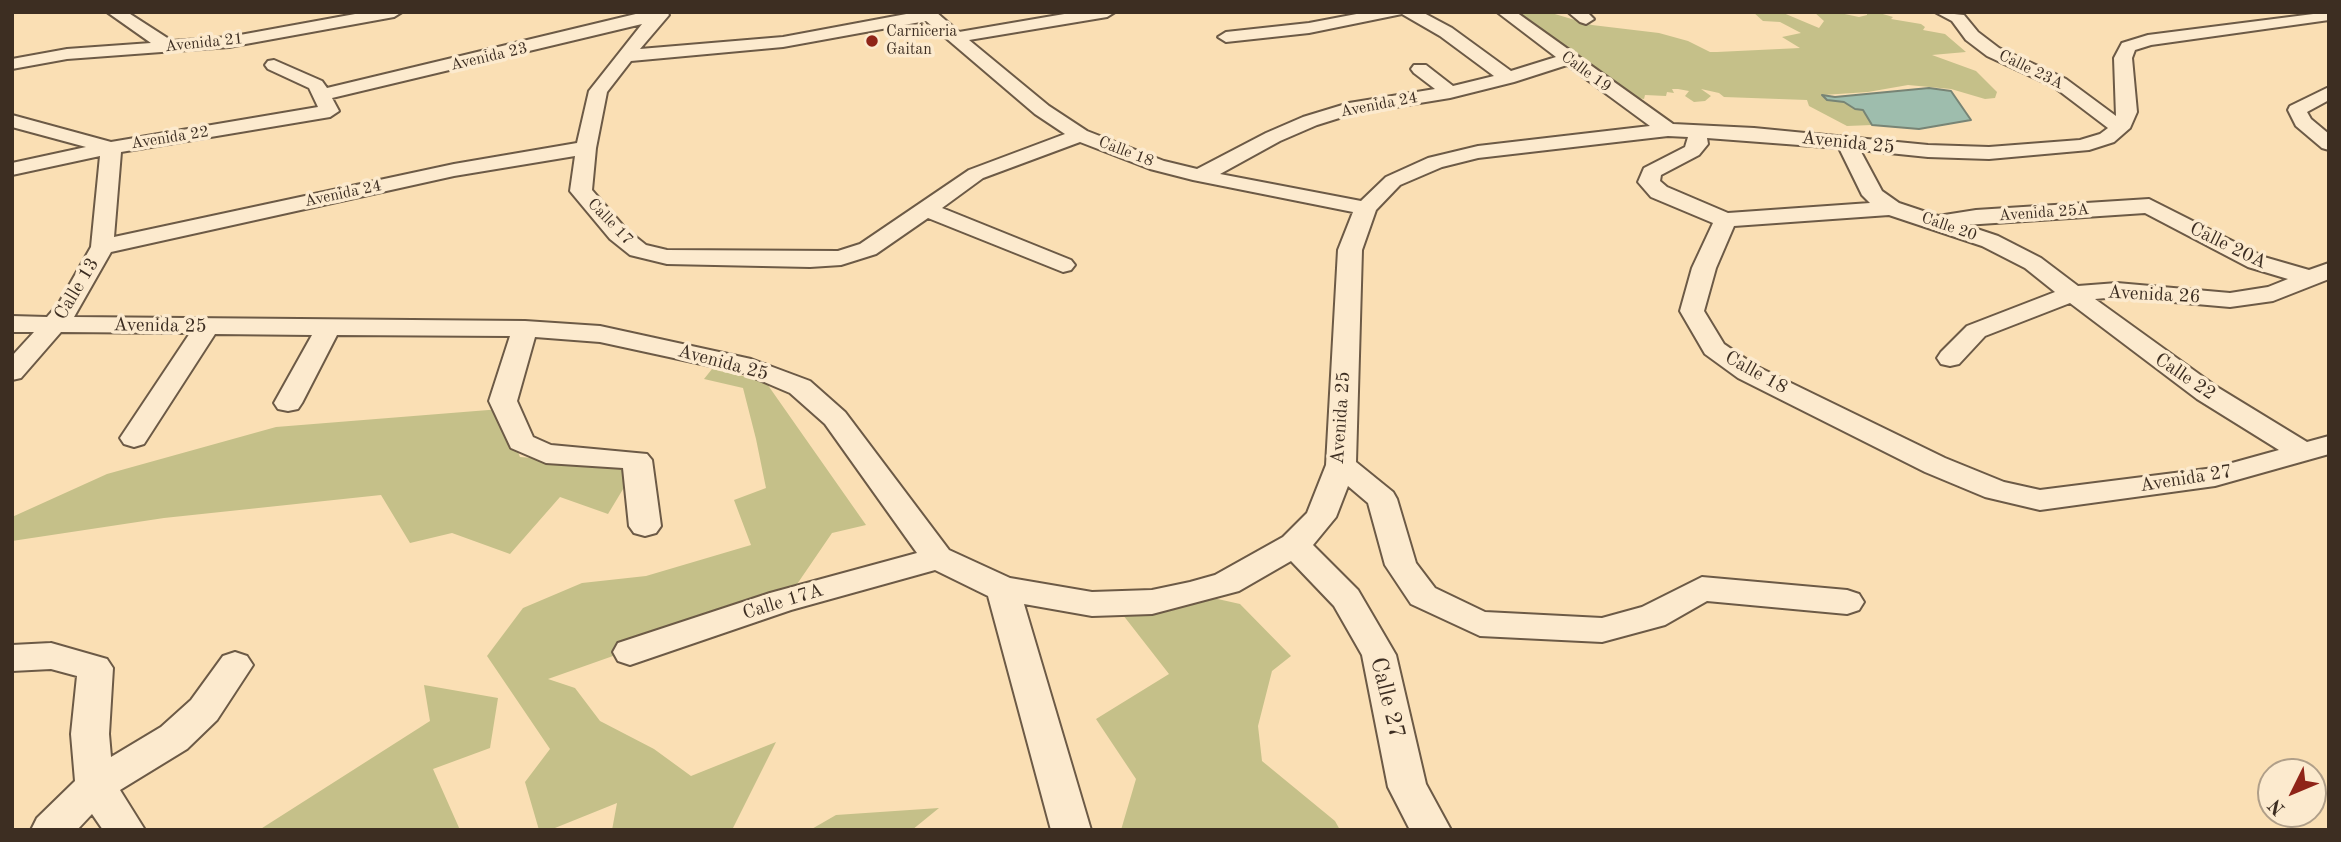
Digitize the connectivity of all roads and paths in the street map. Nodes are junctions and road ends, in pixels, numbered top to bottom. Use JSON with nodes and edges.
{"nodes":[{"id":1,"x":115,"y":12,"type":"edge"},
{"id":2,"x":394,"y":12,"type":"edge"},
{"id":3,"x":1066,"y":12,"type":"edge"},
{"id":4,"x":1107,"y":12,"type":"edge"},
{"id":5,"x":1395,"y":12,"type":"edge"},
{"id":6,"x":1409,"y":12,"type":"edge"},
{"id":7,"x":1505,"y":12,"type":"edge"},
{"id":8,"x":2273,"y":12,"type":"edge"},
{"id":9,"x":658,"y":14,"type":"edge"},
{"id":10,"x":928,"y":14,"type":"edge"},
{"id":11,"x":1957,"y":14,"type":"edge"},
{"id":12,"x":2329,"y":15,"type":"edge"},
{"id":13,"x":1243,"y":19,"type":"dead end"},
{"id":14,"x":2296,"y":20,"type":"junction"},
{"id":15,"x":1258,"y":33,"type":"junction"},
{"id":16,"x":954,"y":34,"type":"junction"},
{"id":17,"x":1226,"y":37,"type":"dead end"},
{"id":18,"x":170,"y":47,"type":"junction"},
{"id":19,"x":624,"y":56,"type":"junction"},
{"id":20,"x":1568,"y":58,"type":"junction"},
{"id":21,"x":12,"y":64,"type":"edge"},
{"id":22,"x":274,"y":65,"type":"dead end"},
{"id":23,"x":1420,"y":69,"type":"dead end"},
{"id":24,"x":1508,"y":78,"type":"junction"},
{"id":25,"x":1450,"y":92,"type":"junction"},
{"id":26,"x":2329,"y":92,"type":"edge"},
{"id":27,"x":331,"y":110,"type":"junction"},
{"id":28,"x":12,"y":121,"type":"edge"},
{"id":29,"x":2120,"y":128,"type":"junction"},
{"id":30,"x":1668,"y":130,"type":"junction"},
{"id":31,"x":1697,"y":131,"type":"junction"},
{"id":32,"x":1080,"y":135,"type":"junction"},
{"id":33,"x":1846,"y":143,"type":"junction"},
{"id":34,"x":2329,"y":144,"type":"edge"},
{"id":35,"x":111,"y":148,"type":"junction"},
{"id":36,"x":586,"y":148,"type":"junction"},
{"id":37,"x":12,"y":169,"type":"edge"},
{"id":38,"x":1200,"y":176,"type":"junction"},
{"id":39,"x":2149,"y":206,"type":"joint"},
{"id":40,"x":1366,"y":208,"type":"junction"},
{"id":41,"x":1891,"y":208,"type":"junction"},
{"id":42,"x":926,"y":209,"type":"junction"},
{"id":43,"x":1725,"y":220,"type":"junction"},
{"id":44,"x":1939,"y":222,"type":"junction"},
{"id":45,"x":102,"y":247,"type":"junction"},
{"id":46,"x":1063,"y":265,"type":"dead end"},
{"id":47,"x":2320,"y":274,"type":"edge"},
{"id":48,"x":2072,"y":294,"type":"junction"},
{"id":49,"x":12,"y":324,"type":"edge"},
{"id":50,"x":58,"y":324,"type":"junction"},
{"id":51,"x":206,"y":328,"type":"junction"},
{"id":52,"x":328,"y":328,"type":"junction"},
{"id":53,"x":526,"y":329,"type":"junction"},
{"id":54,"x":1950,"y":358,"type":"dead end"},
{"id":55,"x":12,"y":372,"type":"edge"},
{"id":56,"x":288,"y":403,"type":"dead end"},
{"id":57,"x":134,"y":438,"type":"dead end"},
{"id":58,"x":2316,"y":449,"type":"edge"},
{"id":59,"x":1341,"y":465,"type":"junction"},
{"id":60,"x":2040,"y":500,"type":"joint"},
{"id":61,"x":645,"y":526,"type":"dead end"},
{"id":62,"x":1294,"y":545,"type":"junction"},
{"id":63,"x":938,"y":558,"type":"junction"},
{"id":64,"x":1003,"y":589,"type":"junction"},
{"id":65,"x":1847,"y":602,"type":"dead end"},
{"id":66,"x":630,"y":652,"type":"dead end"},
{"id":67,"x":12,"y":658,"type":"edge"},
{"id":68,"x":235,"y":665,"type":"dead end"},
{"id":69,"x":95,"y":786,"type":"junction"},
{"id":70,"x":51,"y":830,"type":"edge"},
{"id":71,"x":125,"y":830,"type":"edge"},
{"id":72,"x":1071,"y":830,"type":"edge"},
{"id":73,"x":1431,"y":830,"type":"edge"}],
"edges":[{"from":1,"to":18,"type":"street"},
{"from":2,"to":18,"type":"street","name":"Avenida 21"},
{"from":3,"to":16,"type":"street"},
{"from":4,"to":16,"type":"street"},
{"from":5,"to":15,"type":"street"},
{"from":6,"to":24,"type":"street"},
{"from":7,"to":20,"type":"street","name":"Calle 19"},
{"from":8,"to":14,"type":"street"},
{"from":9,"to":19,"type":"street","name":"Calle 17"},
{"from":9,"to":27,"type":"street","name":"Avenida 23"},
{"from":10,"to":16,"type":"street","name":"Calle 18"},
{"from":10,"to":19,"type":"street"},
{"from":11,"to":29,"type":"street","name":"Calle 23A"},
{"from":12,"to":14,"type":"street"},
{"from":13,"to":15,"type":"street"},
{"from":14,"to":29,"type":"street"},
{"from":15,"to":17,"type":"street"},
{"from":16,"to":32,"type":"street","name":"Calle 18"},
{"from":18,"to":21,"type":"street","name":"Avenida 21"},
{"from":19,"to":36,"type":"street","name":"Calle 17"},
{"from":20,"to":24,"type":"street","name":"Avenida 24"},
{"from":20,"to":30,"type":"street","name":"Calle 19"},
{"from":22,"to":27,"type":"street"},
{"from":23,"to":25,"type":"street"},
{"from":24,"to":25,"type":"street","name":"Avenida 24"},
{"from":25,"to":38,"type":"street","name":"Avenida 24"},
{"from":26,"to":34,"type":"street"},
{"from":27,"to":35,"type":"street","name":"Avenida 22"},
{"from":28,"to":35,"type":"street"},
{"from":29,"to":33,"type":"street","name":"Avenida 25"},
{"from":30,"to":31,"type":"street","name":"Avenida 25"},
{"from":30,"to":40,"type":"street","name":"Avenida 25"},
{"from":31,"to":33,"type":"street","name":"Avenida 25"},
{"from":31,"to":43,"type":"street"},
{"from":32,"to":38,"type":"street","name":"Calle 18"},
{"from":32,"to":42,"type":"street"},
{"from":33,"to":41,"type":"street","name":"Calle 20"},
{"from":35,"to":37,"type":"street","name":"Avenida 22"},
{"from":35,"to":45,"type":"street","name":"Calle 13"},
{"from":36,"to":42,"type":"street","name":"Calle 17"},
{"from":36,"to":45,"type":"street","name":"Avenida 24"},
{"from":38,"to":40,"type":"street","name":"Calle 18"},
{"from":39,"to":44,"type":"street","name":"Avenida 25A"},
{"from":39,"to":47,"type":"street","name":"Calle 20A"},
{"from":40,"to":59,"type":"street","name":"Avenida 25"},
{"from":41,"to":43,"type":"street"},
{"from":41,"to":44,"type":"street","name":"Calle 20"},
{"from":42,"to":46,"type":"street"},
{"from":43,"to":60,"type":"street","name":"Calle 18"},
{"from":44,"to":48,"type":"street","name":"Calle 20"},
{"from":45,"to":50,"type":"street","name":"Calle 13"},
{"from":47,"to":48,"type":"street","name":"Avenida 26"},
{"from":48,"to":54,"type":"street","name":"Avenida 26"},
{"from":48,"to":58,"type":"street","name":"Calle 22"},
{"from":49,"to":50,"type":"street"},
{"from":50,"to":51,"type":"street","name":"Avenida 25"},
{"from":50,"to":55,"type":"street","name":"Calle 13"},
{"from":51,"to":52,"type":"street","name":"Avenida 25"},
{"from":51,"to":57,"type":"street"},
{"from":52,"to":53,"type":"street","name":"Avenida 25"},
{"from":52,"to":56,"type":"street"},
{"from":53,"to":61,"type":"street"},
{"from":53,"to":63,"type":"street","name":"Avenida 25"},
{"from":58,"to":60,"type":"street","name":"Avenida 27"},
{"from":59,"to":62,"type":"street","name":"Avenida 25"},
{"from":59,"to":65,"type":"street"},
{"from":62,"to":64,"type":"street","name":"Avenida 25"},
{"from":62,"to":73,"type":"street","name":"Calle 27"},
{"from":63,"to":64,"type":"street","name":"Avenida 25"},
{"from":63,"to":66,"type":"street","name":"Calle 17A"},
{"from":64,"to":72,"type":"street"},
{"from":67,"to":69,"type":"street"},
{"from":68,"to":69,"type":"street"},
{"from":69,"to":70,"type":"street"},
{"from":69,"to":71,"type":"street"}]}
